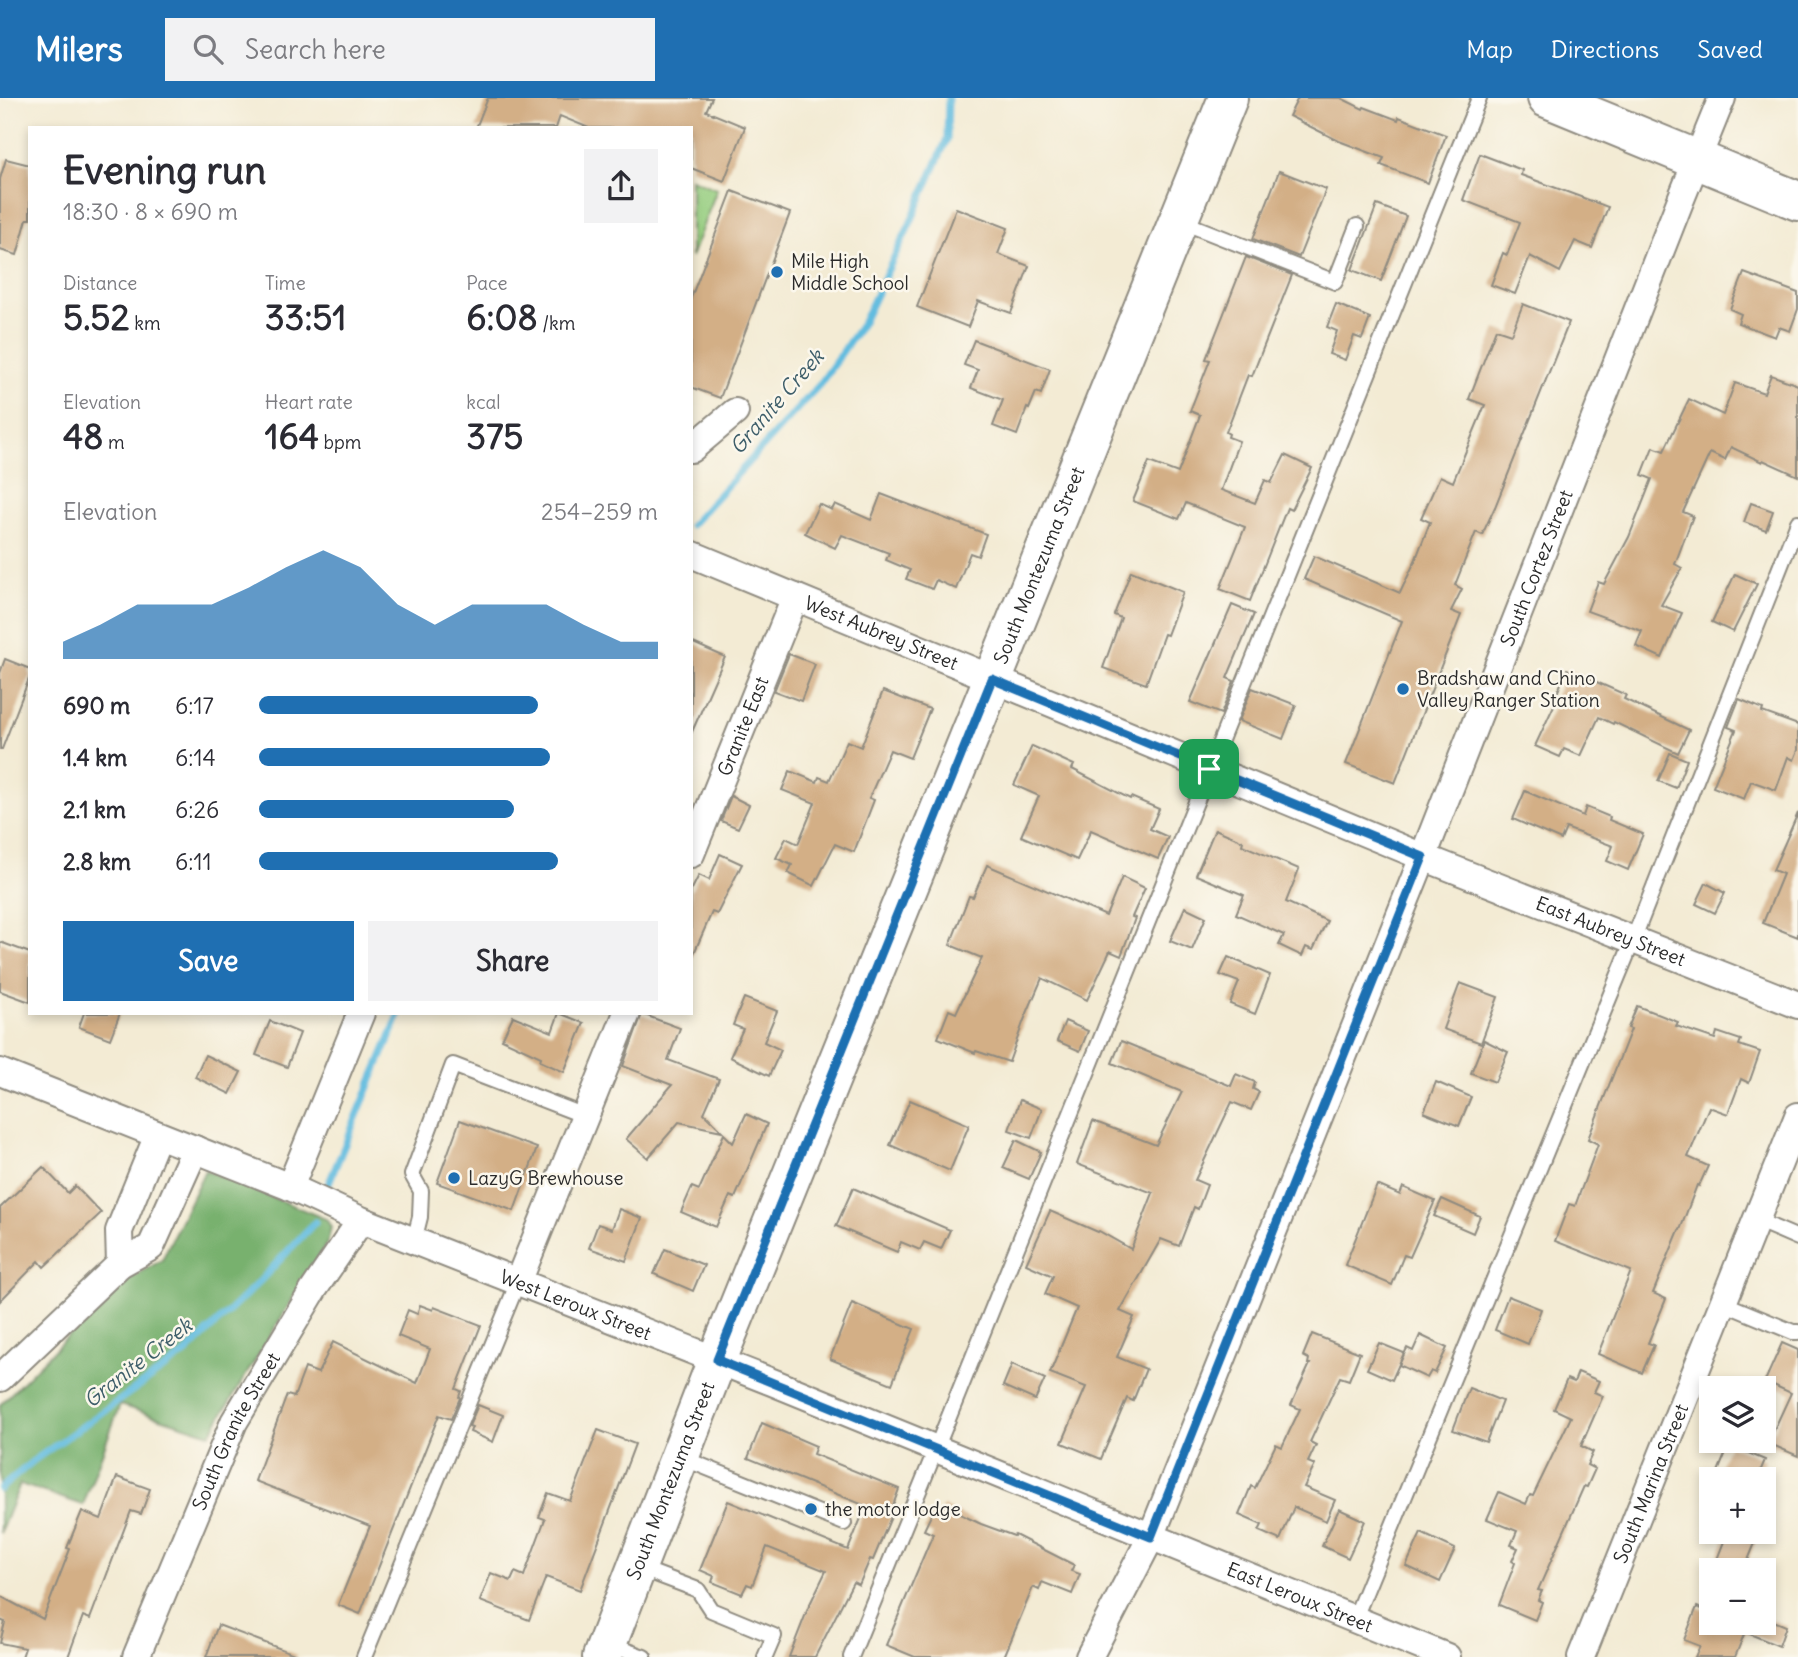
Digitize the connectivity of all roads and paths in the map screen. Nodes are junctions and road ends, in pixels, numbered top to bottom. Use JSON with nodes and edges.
{"nodes":[{"id":1,"x":1228,"y":98,"type":"edge"},
{"id":2,"x":1479,"y":98,"type":"edge"},
{"id":3,"x":1547,"y":98,"type":"edge"},
{"id":4,"x":1722,"y":98,"type":"edge"},
{"id":5,"x":1697,"y":159,"type":"junction"},
{"id":6,"x":1798,"y":201,"type":"edge"},
{"id":7,"x":1178,"y":220,"type":"junction"},
{"id":8,"x":1357,"y":226,"type":"dead end"},
{"id":9,"x":735,"y":412,"type":"dead end"},
{"id":10,"x":693,"y":447,"type":"edge"},
{"id":11,"x":1798,"y":522,"type":"edge"},
{"id":12,"x":701,"y":557,"type":"edge"},
{"id":13,"x":795,"y":597,"type":"junction"},
{"id":14,"x":992,"y":679,"type":"junction"},
{"id":15,"x":1209,"y":769,"type":"junction"},
{"id":16,"x":693,"y":849,"type":"edge"},
{"id":17,"x":1423,"y":857,"type":"junction"},
{"id":18,"x":1633,"y":940,"type":"junction"},
{"id":19,"x":1798,"y":1005,"type":"edge"},
{"id":20,"x":360,"y":1015,"type":"edge"},
{"id":21,"x":625,"y":1015,"type":"edge"},
{"id":22,"x":0,"y":1072,"type":"edge"},
{"id":23,"x":585,"y":1116,"type":"junction"},
{"id":24,"x":1798,"y":1116,"type":"edge"},
{"id":25,"x":158,"y":1135,"type":"junction"},
{"id":26,"x":195,"y":1149,"type":"junction"},
{"id":27,"x":289,"y":1188,"type":"junction"},
{"id":28,"x":361,"y":1220,"type":"junction"},
{"id":29,"x":1756,"y":1220,"type":"junction"},
{"id":30,"x":1798,"y":1238,"type":"edge"},
{"id":31,"x":414,"y":1241,"type":"junction"},
{"id":32,"x":120,"y":1264,"type":"junction"},
{"id":33,"x":518,"y":1282,"type":"junction"},
{"id":34,"x":1723,"y":1303,"type":"junction"},
{"id":35,"x":1798,"y":1332,"type":"edge"},
{"id":36,"x":717,"y":1360,"type":"junction"},
{"id":37,"x":0,"y":1378,"type":"edge"},
{"id":38,"x":936,"y":1449,"type":"junction"},
{"id":39,"x":679,"y":1456,"type":"junction"},
{"id":40,"x":844,"y":1522,"type":"dead end"},
{"id":41,"x":1151,"y":1537,"type":"junction"},
{"id":42,"x":637,"y":1566,"type":"junction"},
{"id":43,"x":1353,"y":1620,"type":"junction"},
{"id":44,"x":604,"y":1650,"type":"edge"},
{"id":45,"x":136,"y":1657,"type":"edge"},
{"id":46,"x":364,"y":1657,"type":"edge"},
{"id":47,"x":644,"y":1657,"type":"edge"},
{"id":48,"x":765,"y":1657,"type":"edge"},
{"id":49,"x":851,"y":1657,"type":"edge"},
{"id":50,"x":1089,"y":1657,"type":"edge"},
{"id":51,"x":1447,"y":1657,"type":"edge"},
{"id":52,"x":1581,"y":1657,"type":"edge"}],
"edges":[{"from":1,"to":7,"type":"main road","name":"South Montezuma Street"},
{"from":2,"to":15,"type":"lane"},
{"from":3,"to":5,"type":"main road"},
{"from":4,"to":5,"type":"street","name":"South Cortez Street"},
{"from":5,"to":6,"type":"main road"},
{"from":5,"to":17,"type":"street","name":"South Cortez Street"},
{"from":7,"to":8,"type":"lane"},
{"from":7,"to":14,"type":"main road","name":"South Montezuma Street"},
{"from":9,"to":10,"type":"street"},
{"from":11,"to":18,"type":"lane"},
{"from":12,"to":13,"type":"street","name":"West Aubrey Street"},
{"from":13,"to":14,"type":"street","name":"West Aubrey Street"},
{"from":13,"to":16,"type":"street","name":"Granite East"},
{"from":14,"to":15,"type":"street","name":"West Aubrey Street"},
{"from":14,"to":36,"type":"main road","name":"South Montezuma Street"},
{"from":15,"to":17,"type":"street","name":"West Aubrey Street"},
{"from":15,"to":38,"type":"lane"},
{"from":17,"to":18,"type":"street","name":"East Aubrey Street"},
{"from":17,"to":41,"type":"street","name":"South Cortez Street"},
{"from":18,"to":19,"type":"street","name":"East Aubrey Street"},
{"from":18,"to":43,"type":"lane"},
{"from":20,"to":27,"type":"street"},
{"from":21,"to":23,"type":"street"},
{"from":22,"to":25,"type":"street","name":"West Leroux Street"},
{"from":23,"to":31,"type":"lane"},
{"from":23,"to":33,"type":"street"},
{"from":24,"to":29,"type":"street","name":"South Marina Street"},
{"from":25,"to":26,"type":"street","name":"West Leroux Street"},
{"from":25,"to":32,"type":"street"},
{"from":26,"to":27,"type":"street","name":"West Leroux Street"},
{"from":26,"to":32,"type":"street"},
{"from":27,"to":28,"type":"street","name":"West Leroux Street"},
{"from":28,"to":31,"type":"street","name":"West Leroux Street"},
{"from":28,"to":45,"type":"street","name":"South Granite Street"},
{"from":29,"to":30,"type":"lane"},
{"from":29,"to":34,"type":"street","name":"South Marina Street"},
{"from":31,"to":33,"type":"street","name":"West Leroux Street"},
{"from":32,"to":37,"type":"street"},
{"from":33,"to":36,"type":"street","name":"West Leroux Street"},
{"from":33,"to":46,"type":"lane"},
{"from":34,"to":35,"type":"lane"},
{"from":34,"to":52,"type":"street","name":"South Marina Street"},
{"from":36,"to":38,"type":"street","name":"West Leroux Street"},
{"from":36,"to":39,"type":"main road","name":"South Montezuma Street"},
{"from":38,"to":41,"type":"street","name":"West Leroux Street"},
{"from":38,"to":49,"type":"lane"},
{"from":39,"to":40,"type":"lane"},
{"from":39,"to":42,"type":"main road","name":"South Montezuma Street"},
{"from":41,"to":43,"type":"street","name":"East Leroux Street"},
{"from":41,"to":50,"type":"street","name":"South Cortez Street"},
{"from":42,"to":44,"type":"main road","name":"South Montezuma Street"},
{"from":42,"to":48,"type":"lane"},
{"from":43,"to":51,"type":"street","name":"East Leroux Street"},
{"from":44,"to":47,"type":"lane"}]}
